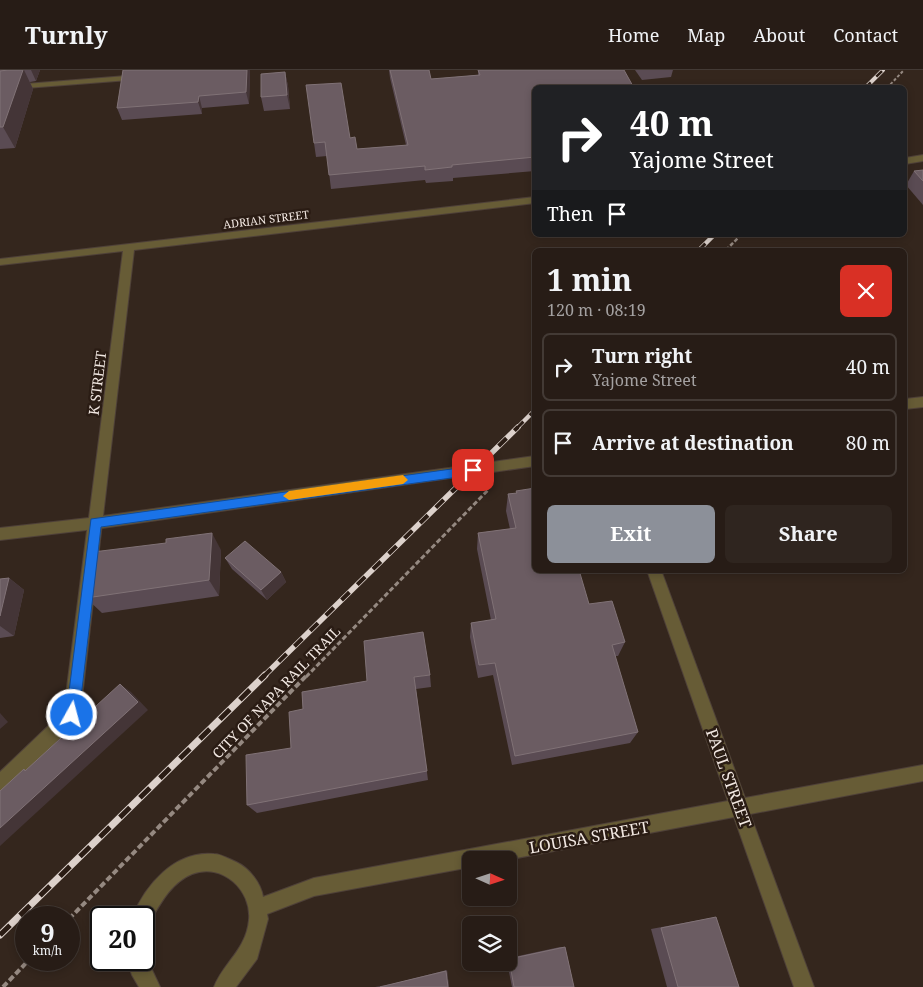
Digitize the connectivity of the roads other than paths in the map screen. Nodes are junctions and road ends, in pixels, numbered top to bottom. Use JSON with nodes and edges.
{"nodes":[{"id":1,"x":151,"y":76,"type":"edge"},
{"id":2,"x":0,"y":88,"type":"edge"},
{"id":3,"x":923,"y":158,"type":"edge"},
{"id":4,"x":907,"y":161,"type":"edge"},
{"id":5,"x":532,"y":200,"type":"edge"},
{"id":6,"x":129,"y":247,"type":"junction"},
{"id":7,"x":0,"y":262,"type":"edge"},
{"id":8,"x":923,"y":402,"type":"edge"},
{"id":9,"x":907,"y":404,"type":"edge"},
{"id":10,"x":532,"y":461,"type":"edge"},
{"id":11,"x":95,"y":523,"type":"junction"},
{"id":12,"x":0,"y":534,"type":"edge"},
{"id":13,"x":655,"y":573,"type":"edge"},
{"id":14,"x":923,"y":773,"type":"edge"},
{"id":15,"x":0,"y":784,"type":"edge"},
{"id":16,"x":740,"y":808,"type":"junction"},
{"id":17,"x":146,"y":906,"type":"edge"},
{"id":18,"x":258,"y":908,"type":"junction"},
{"id":19,"x":140,"y":971,"type":"edge"},
{"id":20,"x":150,"y":987,"type":"edge"},
{"id":21,"x":224,"y":987,"type":"edge"},
{"id":22,"x":804,"y":987,"type":"edge"}],
"edges":[{"from":1,"to":2,"type":"street"},
{"from":3,"to":4,"type":"street"},
{"from":5,"to":6,"type":"street","name":"ADRIAN STREET"},
{"from":6,"to":7,"type":"street","name":"ADRIAN STREET"},
{"from":6,"to":11,"type":"street","name":"K STREET"},
{"from":8,"to":9,"type":"street"},
{"from":10,"to":11,"type":"street"},
{"from":11,"to":12,"type":"street"},
{"from":11,"to":15,"type":"street","name":"K STREET"},
{"from":13,"to":16,"type":"street","name":"PAUL STREET"},
{"from":14,"to":16,"type":"street","name":"LOUISA STREET"},
{"from":16,"to":18,"type":"street","name":"LOUISA STREET"},
{"from":16,"to":22,"type":"street","name":"PAUL STREET"},
{"from":17,"to":18,"type":"street"},
{"from":18,"to":21,"type":"street"},
{"from":19,"to":20,"type":"street"}]}
